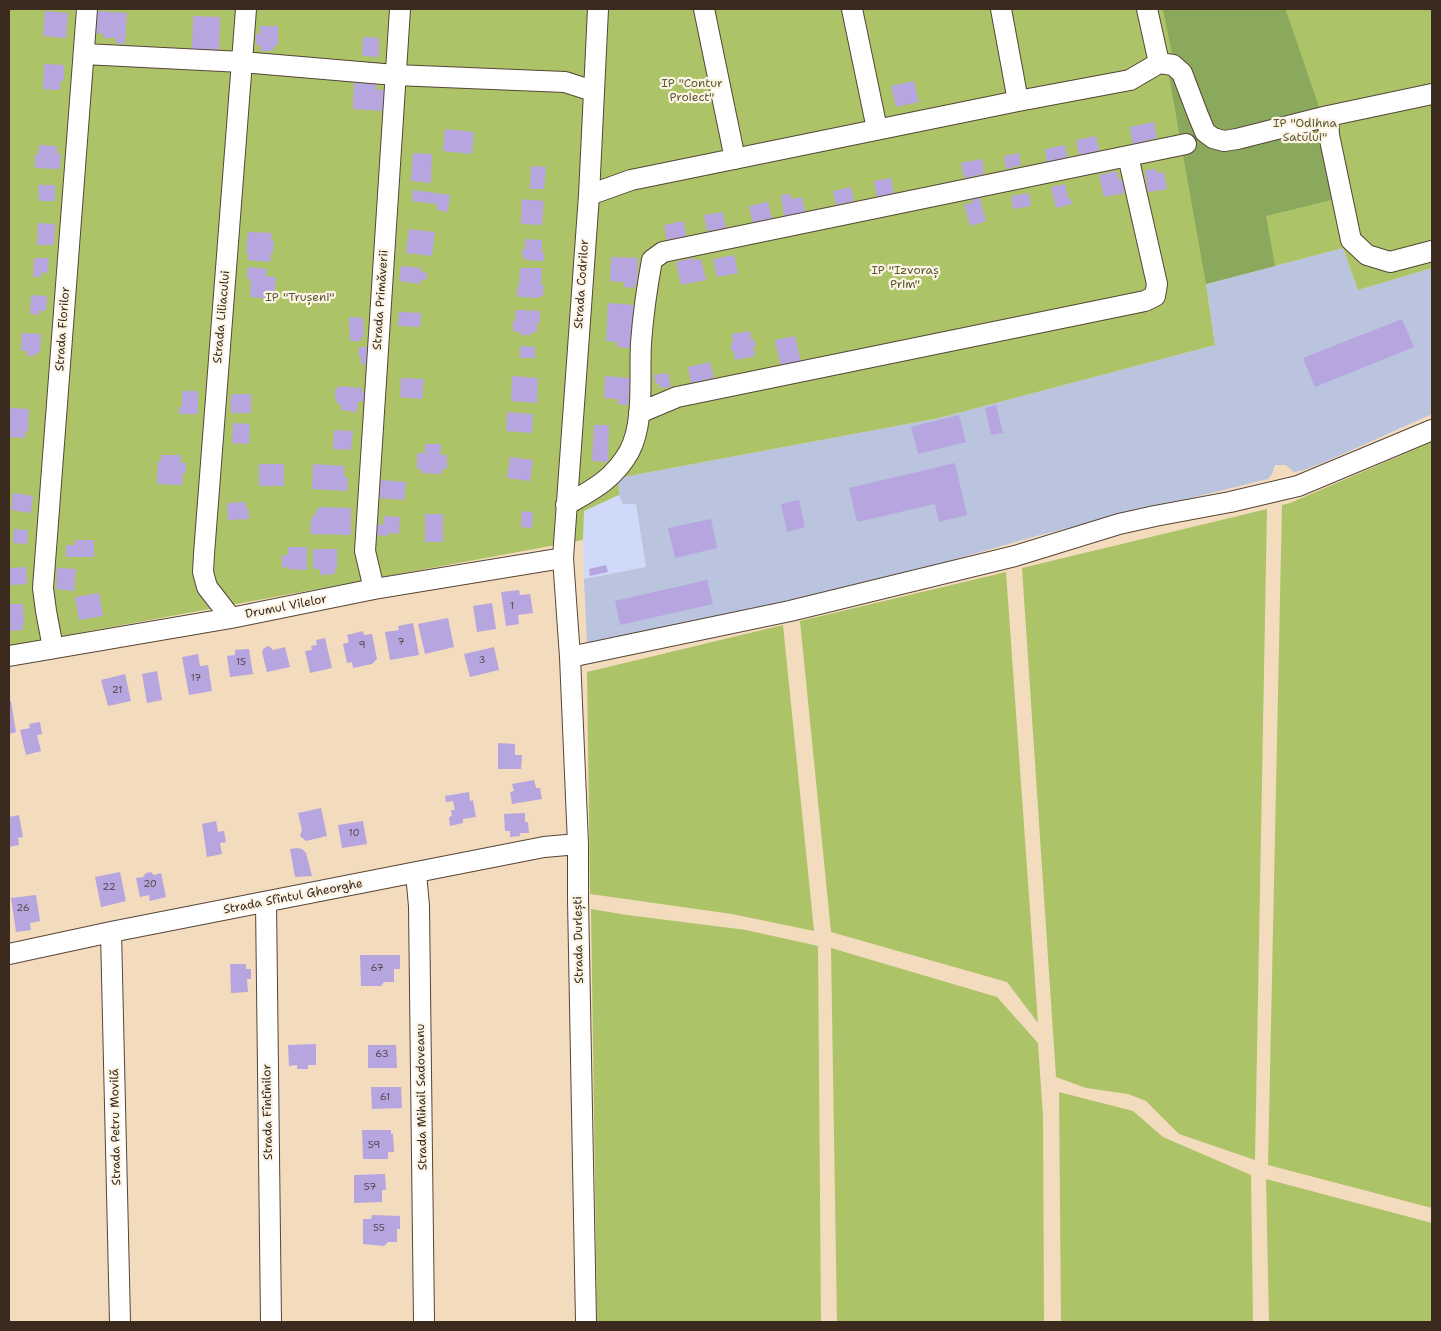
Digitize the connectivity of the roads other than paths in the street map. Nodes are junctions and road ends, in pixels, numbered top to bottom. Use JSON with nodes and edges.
{"nodes":[{"id":1,"x":87,"y":9,"type":"edge"},
{"id":2,"x":246,"y":9,"type":"edge"},
{"id":3,"x":400,"y":9,"type":"edge"},
{"id":4,"x":598,"y":9,"type":"edge"},
{"id":5,"x":704,"y":9,"type":"edge"},
{"id":6,"x":852,"y":9,"type":"edge"},
{"id":7,"x":1001,"y":9,"type":"edge"},
{"id":8,"x":1148,"y":9,"type":"edge"},
{"id":9,"x":84,"y":54,"type":"junction"},
{"id":10,"x":242,"y":62,"type":"junction"},
{"id":11,"x":1159,"y":64,"type":"junction"},
{"id":12,"x":396,"y":75,"type":"junction"},
{"id":13,"x":593,"y":91,"type":"junction"},
{"id":14,"x":1432,"y":94,"type":"edge"},
{"id":15,"x":1018,"y":101,"type":"junction"},
{"id":16,"x":1328,"y":116,"type":"junction"},
{"id":17,"x":877,"y":129,"type":"junction"},
{"id":18,"x":1186,"y":144,"type":"dead end"},
{"id":19,"x":1128,"y":156,"type":"junction"},
{"id":20,"x":735,"y":158,"type":"junction"},
{"id":21,"x":589,"y":195,"type":"junction"},
{"id":22,"x":1432,"y":251,"type":"edge"},
{"id":23,"x":640,"y":413,"type":"junction"},
{"id":24,"x":1432,"y":430,"type":"edge"},
{"id":25,"x":566,"y":505,"type":"junction"},
{"id":26,"x":563,"y":558,"type":"junction"},
{"id":27,"x":374,"y":589,"type":"junction"},
{"id":28,"x":231,"y":618,"type":"junction"},
{"id":29,"x":53,"y":648,"type":"junction"},
{"id":30,"x":9,"y":656,"type":"edge"},
{"id":31,"x":570,"y":658,"type":"junction"},
{"id":32,"x":578,"y":844,"type":"junction"},
{"id":33,"x":416,"y":873,"type":"junction"},
{"id":34,"x":266,"y":902,"type":"junction"},
{"id":35,"x":111,"y":932,"type":"junction"},
{"id":36,"x":9,"y":954,"type":"edge"},
{"id":37,"x":120,"y":1322,"type":"edge"},
{"id":38,"x":271,"y":1322,"type":"edge"},
{"id":39,"x":424,"y":1322,"type":"edge"},
{"id":40,"x":586,"y":1322,"type":"edge"}],
"edges":[{"from":1,"to":9,"type":"street","name":"Strada Florilor"},
{"from":2,"to":10,"type":"street","name":"Strada Liliacului"},
{"from":3,"to":12,"type":"street","name":"Strada Primăverii"},
{"from":4,"to":13,"type":"street","name":"Strada Codrilor"},
{"from":5,"to":20,"type":"street"},
{"from":6,"to":17,"type":"street"},
{"from":7,"to":15,"type":"street"},
{"from":8,"to":11,"type":"street"},
{"from":9,"to":10,"type":"street"},
{"from":9,"to":29,"type":"street","name":"Strada Florilor"},
{"from":10,"to":12,"type":"street"},
{"from":10,"to":28,"type":"street","name":"Strada Liliacului"},
{"from":11,"to":15,"type":"street"},
{"from":11,"to":16,"type":"street"},
{"from":12,"to":13,"type":"street"},
{"from":12,"to":27,"type":"street","name":"Strada Primăverii"},
{"from":13,"to":21,"type":"street","name":"Strada Codrilor"},
{"from":14,"to":16,"type":"street"},
{"from":15,"to":17,"type":"street"},
{"from":16,"to":22,"type":"street"},
{"from":17,"to":20,"type":"street"},
{"from":18,"to":19,"type":"street"},
{"from":19,"to":23,"type":"street"},
{"from":19,"to":23,"type":"street"},
{"from":20,"to":21,"type":"street"},
{"from":21,"to":25,"type":"street","name":"Strada Codrilor"},
{"from":23,"to":25,"type":"street"},
{"from":24,"to":31,"type":"street"},
{"from":25,"to":26,"type":"street","name":"Strada Codrilor"},
{"from":26,"to":27,"type":"street","name":"Drumul Vilelor"},
{"from":26,"to":31,"type":"street","name":"Strada Durlești"},
{"from":27,"to":28,"type":"street","name":"Drumul Vilelor"},
{"from":28,"to":29,"type":"street","name":"Drumul Vilelor"},
{"from":29,"to":30,"type":"street","name":"Drumul Vilelor"},
{"from":31,"to":32,"type":"street","name":"Strada Durlești"},
{"from":32,"to":33,"type":"street","name":"Strada Sfîntul Gheorghe"},
{"from":32,"to":40,"type":"street","name":"Strada Durlești"},
{"from":33,"to":34,"type":"street","name":"Strada Sfîntul Gheorghe"},
{"from":33,"to":39,"type":"street","name":"Strada Mihail Sadoveanu"},
{"from":34,"to":35,"type":"street","name":"Strada Sfîntul Gheorghe"},
{"from":34,"to":38,"type":"street","name":"Strada Fîntînilor"},
{"from":35,"to":36,"type":"street","name":"Strada Sfîntul Gheorghe"},
{"from":35,"to":37,"type":"street","name":"Strada Petru Movilă"}]}
